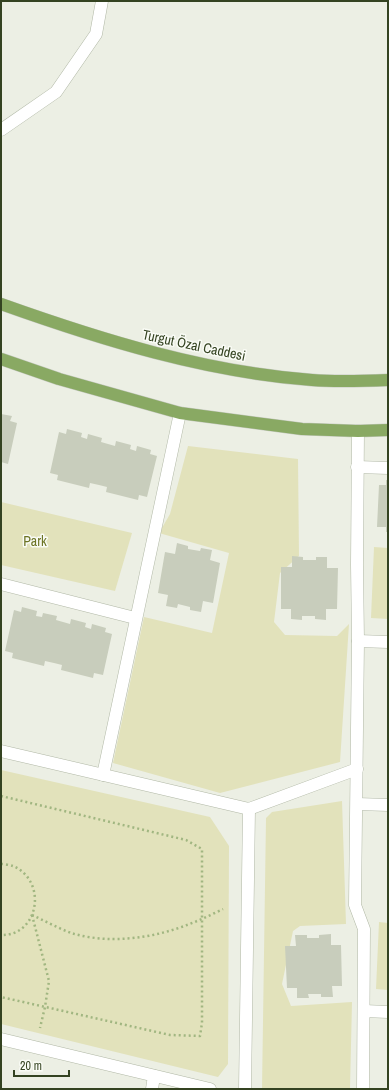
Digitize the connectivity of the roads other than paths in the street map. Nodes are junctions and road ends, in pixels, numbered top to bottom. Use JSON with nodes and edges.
{"nodes":[{"id":1,"x":102,"y":1,"type":"edge"},
{"id":2,"x":1,"y":130,"type":"edge"},
{"id":3,"x":1,"y":304,"type":"edge"},
{"id":4,"x":1,"y":359,"type":"edge"},
{"id":5,"x":388,"y":380,"type":"edge"},
{"id":6,"x":180,"y":413,"type":"junction"},
{"id":7,"x":388,"y":430,"type":"edge"},
{"id":8,"x":358,"y":431,"type":"junction"},
{"id":9,"x":357,"y":467,"type":"junction"},
{"id":10,"x":388,"y":468,"type":"edge"},
{"id":11,"x":1,"y":584,"type":"edge"},
{"id":12,"x":135,"y":618,"type":"junction"},
{"id":13,"x":358,"y":641,"type":"junction"},
{"id":14,"x":388,"y":642,"type":"edge"},
{"id":15,"x":1,"y":751,"type":"edge"},
{"id":16,"x":357,"y":769,"type":"junction"},
{"id":17,"x":102,"y":775,"type":"junction"},
{"id":18,"x":356,"y":804,"type":"junction"},
{"id":19,"x":388,"y":805,"type":"edge"},
{"id":20,"x":248,"y":809,"type":"junction"},
{"id":21,"x":364,"y":1011,"type":"junction"},
{"id":22,"x":388,"y":1012,"type":"edge"},
{"id":23,"x":1,"y":1039,"type":"edge"},
{"id":24,"x":154,"y":1076,"type":"junction"},
{"id":25,"x":152,"y":1089,"type":"edge"},
{"id":26,"x":210,"y":1089,"type":"edge"},
{"id":27,"x":245,"y":1089,"type":"edge"},
{"id":28,"x":363,"y":1089,"type":"edge"}],
"edges":[{"from":1,"to":2,"type":"street"},
{"from":3,"to":5,"type":"main road","name":"Turgut Özal Caddesi"},
{"from":4,"to":6,"type":"main road"},
{"from":6,"to":8,"type":"main road"},
{"from":6,"to":12,"type":"street"},
{"from":7,"to":8,"type":"main road"},
{"from":8,"to":9,"type":"street"},
{"from":9,"to":10,"type":"street"},
{"from":9,"to":13,"type":"street"},
{"from":11,"to":12,"type":"street"},
{"from":12,"to":17,"type":"street"},
{"from":13,"to":14,"type":"street"},
{"from":13,"to":16,"type":"street"},
{"from":15,"to":17,"type":"street"},
{"from":16,"to":18,"type":"street"},
{"from":16,"to":20,"type":"street"},
{"from":17,"to":20,"type":"street"},
{"from":18,"to":19,"type":"street"},
{"from":18,"to":21,"type":"street"},
{"from":20,"to":27,"type":"street"},
{"from":21,"to":22,"type":"street"},
{"from":21,"to":28,"type":"street"},
{"from":23,"to":24,"type":"street"},
{"from":24,"to":25,"type":"street"},
{"from":24,"to":26,"type":"street"}]}
